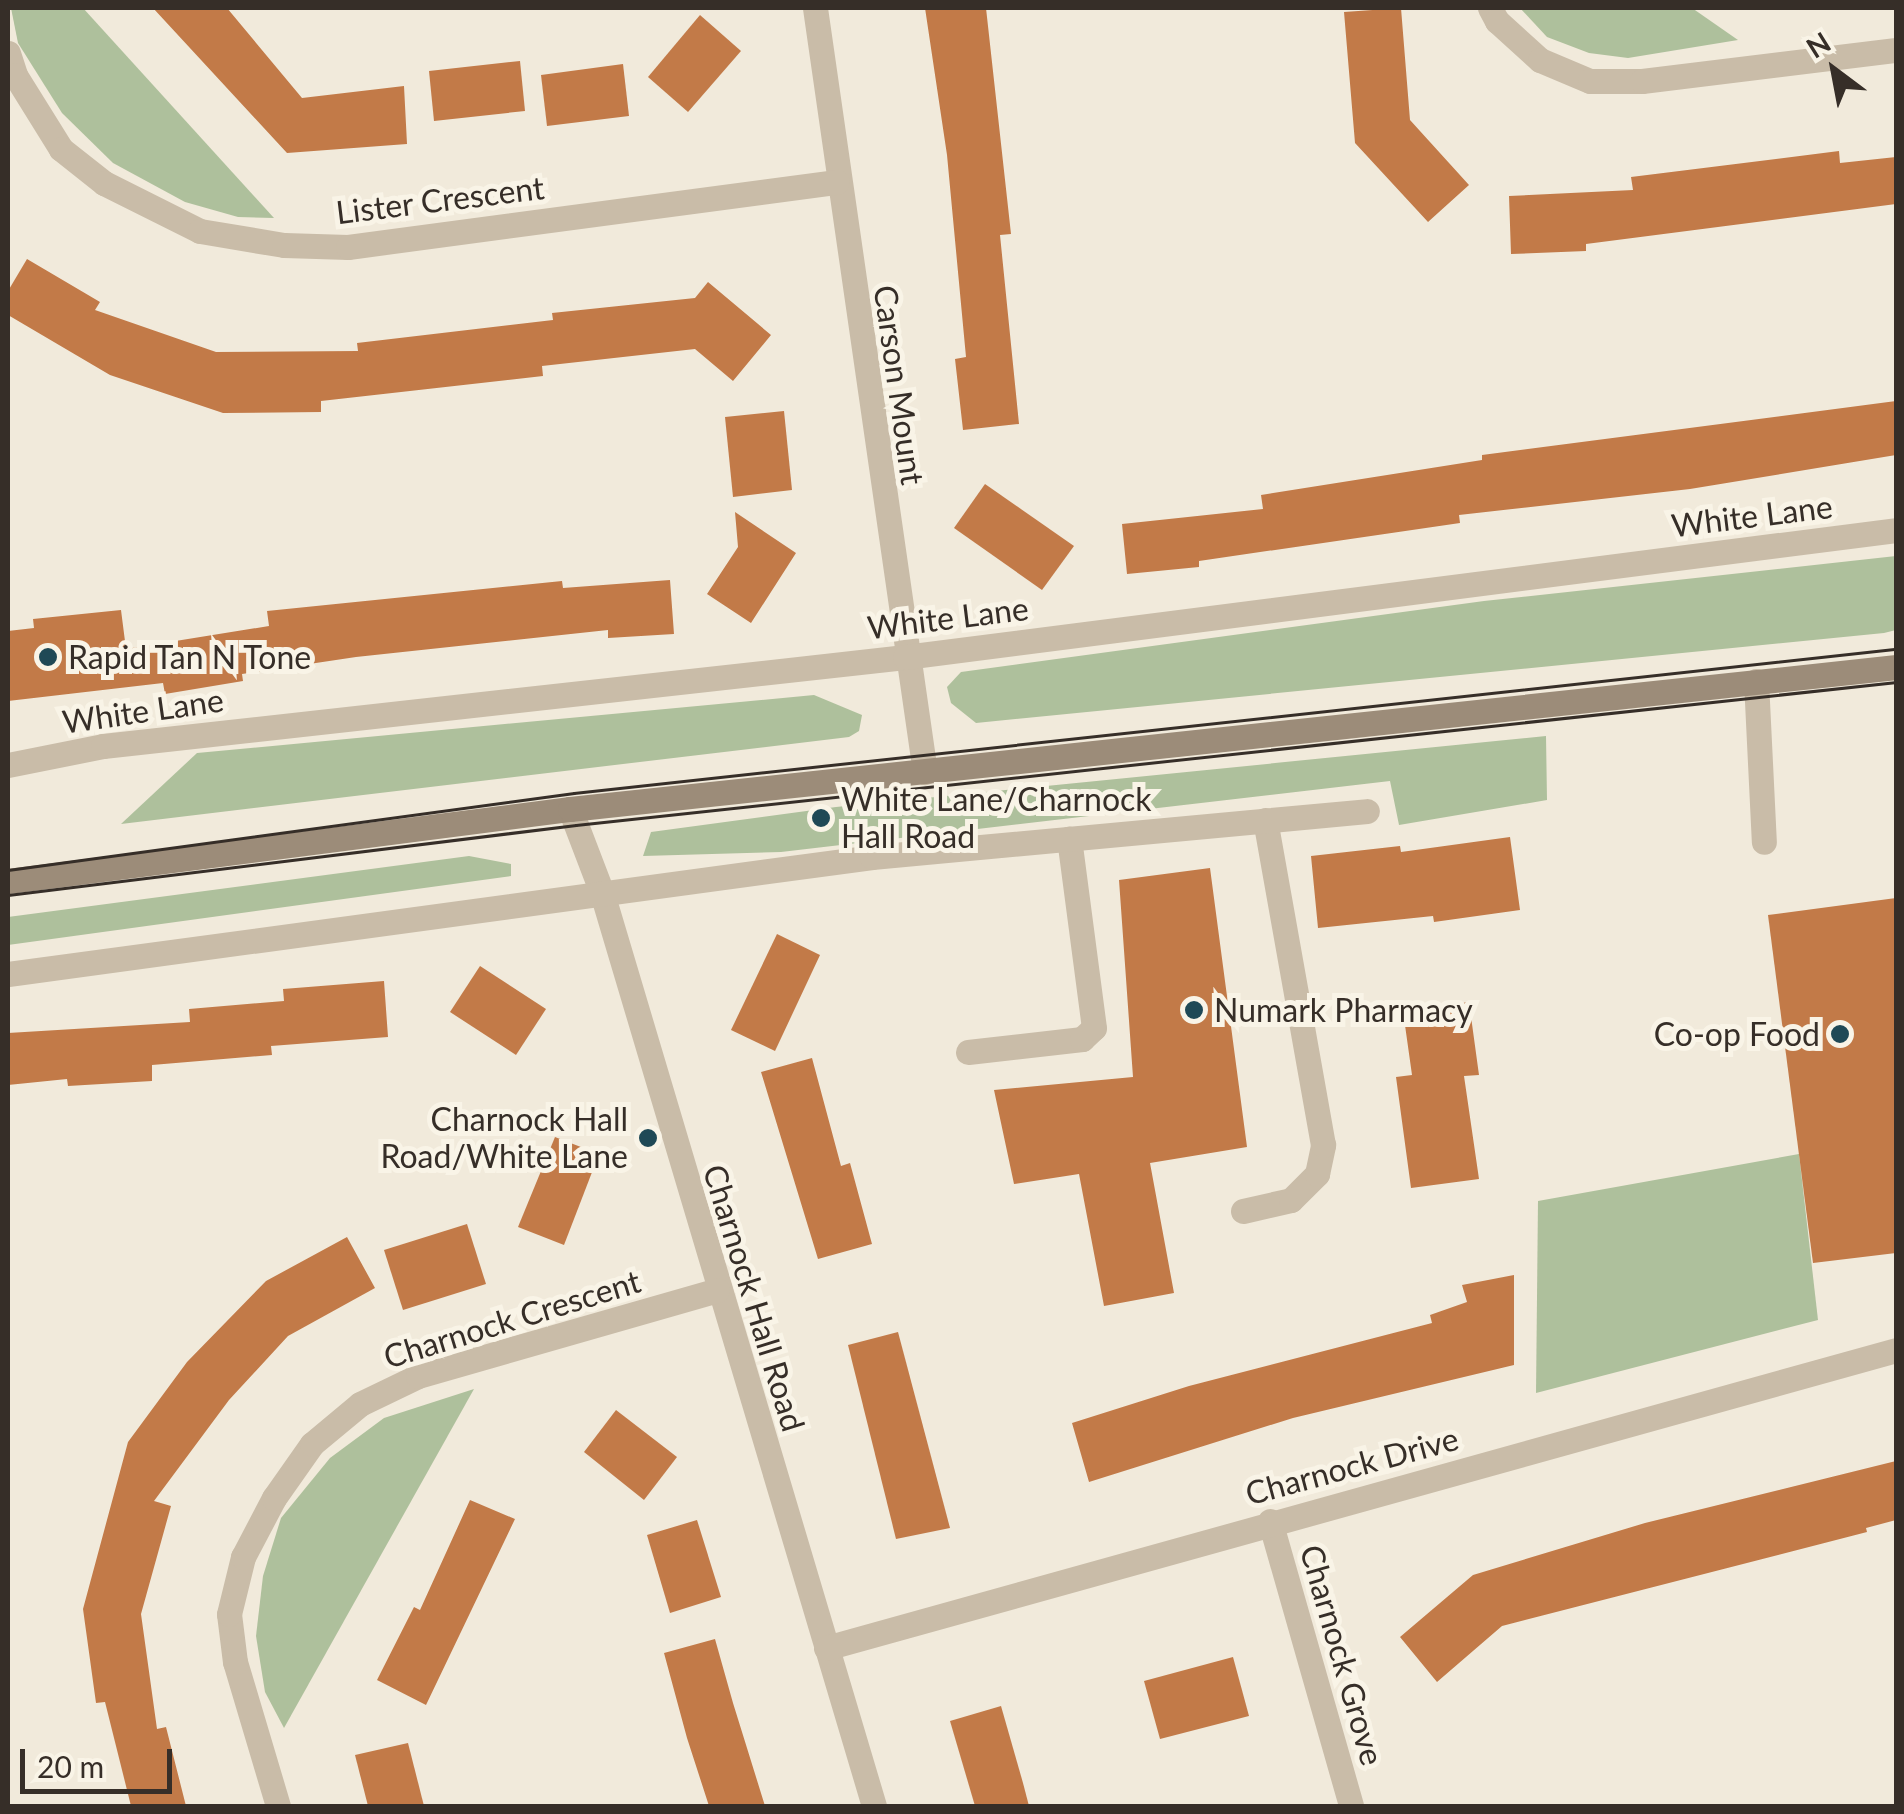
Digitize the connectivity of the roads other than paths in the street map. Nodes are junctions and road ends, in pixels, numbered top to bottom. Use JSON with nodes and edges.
{"nodes":[{"id":1,"x":815,"y":8,"type":"edge"},
{"id":2,"x":1490,"y":8,"type":"edge"},
{"id":3,"x":1896,"y":50,"type":"edge"},
{"id":4,"x":8,"y":54,"type":"edge"},
{"id":5,"x":838,"y":182,"type":"junction"},
{"id":6,"x":1896,"y":530,"type":"edge"},
{"id":7,"x":905,"y":657,"type":"junction"},
{"id":8,"x":1896,"y":666,"type":"edge"},
{"id":9,"x":1756,"y":681,"type":"junction"},
{"id":10,"x":8,"y":764,"type":"edge"},
{"id":11,"x":924,"y":772,"type":"junction"},
{"id":12,"x":570,"y":809,"type":"junction"},
{"id":13,"x":1367,"y":811,"type":"dead end"},
{"id":14,"x":1264,"y":820,"type":"junction"},
{"id":15,"x":1068,"y":839,"type":"junction"},
{"id":16,"x":1764,"y":842,"type":"dead end"},
{"id":17,"x":8,"y":881,"type":"edge"},
{"id":18,"x":602,"y":892,"type":"junction"},
{"id":19,"x":8,"y":974,"type":"edge"},
{"id":20,"x":968,"y":1052,"type":"dead end"},
{"id":21,"x":1242,"y":1211,"type":"dead end"},
{"id":22,"x":717,"y":1290,"type":"junction"},
{"id":23,"x":1896,"y":1350,"type":"edge"},
{"id":24,"x":1270,"y":1521,"type":"junction"},
{"id":25,"x":826,"y":1648,"type":"junction"},
{"id":26,"x":278,"y":1806,"type":"edge"},
{"id":27,"x":874,"y":1806,"type":"edge"},
{"id":28,"x":1350,"y":1806,"type":"edge"}],
"edges":[{"from":1,"to":5,"type":"street","name":"Carson Mount"},
{"from":2,"to":3,"type":"street"},
{"from":4,"to":5,"type":"street","name":"Lister Crescent"},
{"from":5,"to":7,"type":"street","name":"Carson Mount"},
{"from":6,"to":7,"type":"street","name":"White Lane"},
{"from":7,"to":10,"type":"street","name":"White Lane"},
{"from":7,"to":11,"type":"street","name":"Carson Mount"},
{"from":8,"to":9,"type":"main road"},
{"from":9,"to":11,"type":"main road"},
{"from":9,"to":16,"type":"street"},
{"from":11,"to":12,"type":"main road"},
{"from":12,"to":17,"type":"main road"},
{"from":12,"to":18,"type":"street","name":"Charnock Hall Road"},
{"from":13,"to":14,"type":"street"},
{"from":14,"to":15,"type":"street"},
{"from":14,"to":21,"type":"street"},
{"from":15,"to":18,"type":"street"},
{"from":15,"to":20,"type":"street"},
{"from":18,"to":19,"type":"street"},
{"from":18,"to":22,"type":"street","name":"Charnock Hall Road"},
{"from":22,"to":25,"type":"street","name":"Charnock Hall Road"},
{"from":22,"to":26,"type":"street","name":"Charnock Crescent"},
{"from":23,"to":24,"type":"street","name":"Charnock Drive"},
{"from":24,"to":25,"type":"street","name":"Charnock Drive"},
{"from":24,"to":28,"type":"street","name":"Charnock Grove"},
{"from":25,"to":27,"type":"street","name":"Charnock Hall Road"}]}
